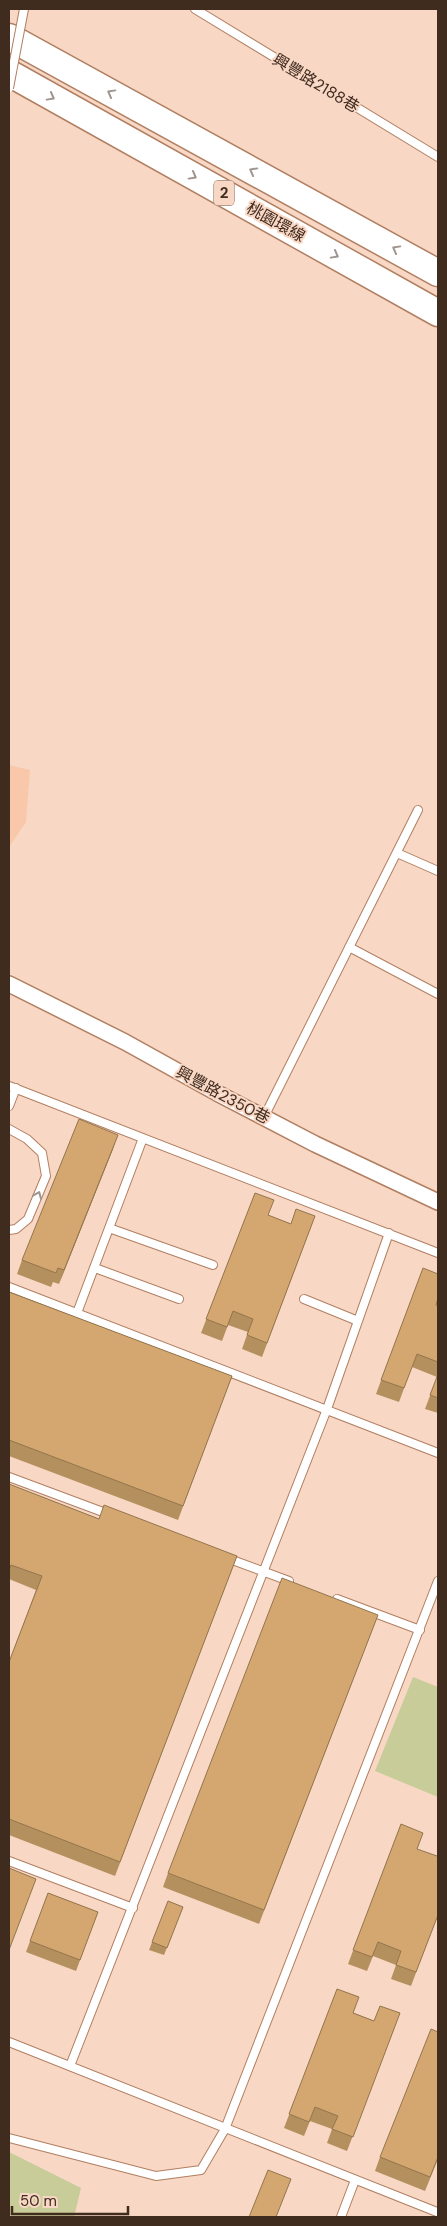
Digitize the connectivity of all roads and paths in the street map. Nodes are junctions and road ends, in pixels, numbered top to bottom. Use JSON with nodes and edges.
{"nodes":[{"id":1,"x":24,"y":9,"type":"edge"},
{"id":2,"x":195,"y":9,"type":"edge"},
{"id":3,"x":9,"y":37,"type":"edge"},
{"id":4,"x":9,"y":73,"type":"edge"},
{"id":5,"x":9,"y":88,"type":"edge"},
{"id":6,"x":438,"y":157,"type":"edge"},
{"id":7,"x":438,"y":274,"type":"edge"},
{"id":8,"x":438,"y":313,"type":"edge"},
{"id":9,"x":418,"y":810,"type":"dead end"},
{"id":10,"x":397,"y":853,"type":"junction"},
{"id":11,"x":438,"y":871,"type":"edge"},
{"id":12,"x":349,"y":947,"type":"junction"},
{"id":13,"x":9,"y":984,"type":"edge"},
{"id":14,"x":438,"y":994,"type":"edge"},
{"id":15,"x":12,"y":1087,"type":"edge"},
{"id":16,"x":9,"y":1106,"type":"edge"},
{"id":17,"x":264,"y":1117,"type":"junction"},
{"id":18,"x":9,"y":1129,"type":"edge"},
{"id":19,"x":143,"y":1138,"type":"junction"},
{"id":20,"x":438,"y":1202,"type":"edge"},
{"id":21,"x":109,"y":1228,"type":"junction"},
{"id":22,"x":9,"y":1230,"type":"edge"},
{"id":23,"x":389,"y":1233,"type":"junction"},
{"id":24,"x":438,"y":1253,"type":"edge"},
{"id":25,"x":213,"y":1265,"type":"dead end"},
{"id":26,"x":94,"y":1268,"type":"junction"},
{"id":27,"x":9,"y":1287,"type":"edge"},
{"id":28,"x":179,"y":1299,"type":"dead end"},
{"id":29,"x":304,"y":1299,"type":"dead end"},
{"id":30,"x":78,"y":1313,"type":"junction"},
{"id":31,"x":358,"y":1321,"type":"junction"},
{"id":32,"x":327,"y":1409,"type":"junction"},
{"id":33,"x":438,"y":1453,"type":"edge"},
{"id":34,"x":9,"y":1477,"type":"edge"},
{"id":35,"x":118,"y":1517,"type":"edge"},
{"id":36,"x":218,"y":1555,"type":"edge"},
{"id":37,"x":264,"y":1572,"type":"junction"},
{"id":38,"x":438,"y":1581,"type":"edge"},
{"id":39,"x":300,"y":1585,"type":"edge"},
{"id":40,"x":328,"y":1596,"type":"edge"},
{"id":41,"x":420,"y":1630,"type":"junction"},
{"id":42,"x":9,"y":1861,"type":"edge"},
{"id":43,"x":133,"y":1908,"type":"junction"},
{"id":44,"x":9,"y":2042,"type":"edge"},
{"id":45,"x":70,"y":2066,"type":"junction"},
{"id":46,"x":225,"y":2129,"type":"junction"},
{"id":47,"x":9,"y":2138,"type":"edge"},
{"id":48,"x":355,"y":2180,"type":"junction"},
{"id":49,"x":437,"y":2212,"type":"dead end"},
{"id":50,"x":341,"y":2217,"type":"edge"}],
"edges":[{"from":1,"to":5,"type":"lane","bridge":true},
{"from":2,"to":6,"type":"lane","name":"興豐路2188巷"},
{"from":7,"to":3,"type":"highway","name":"桃園環線","number":"2","one_way":true},
{"from":4,"to":8,"type":"highway","name":"桃園環線","number":"2","one_way":true},
{"from":9,"to":10,"type":"lane"},
{"from":10,"to":11,"type":"lane"},
{"from":10,"to":12,"type":"lane"},
{"from":12,"to":14,"type":"lane"},
{"from":12,"to":17,"type":"lane"},
{"from":13,"to":17,"type":"street","name":"興豐路2350巷"},
{"from":15,"to":16,"type":"lane"},
{"from":15,"to":19,"type":"lane"},
{"from":17,"to":20,"type":"street","name":"興豐路2350巷"},
{"from":22,"to":18,"type":"lane","one_way":true},
{"from":19,"to":21,"type":"lane"},
{"from":19,"to":23,"type":"lane"},
{"from":21,"to":25,"type":"lane"},
{"from":21,"to":26,"type":"lane"},
{"from":23,"to":24,"type":"lane"},
{"from":23,"to":31,"type":"lane"},
{"from":26,"to":28,"type":"lane"},
{"from":26,"to":30,"type":"lane"},
{"from":27,"to":30,"type":"lane"},
{"from":29,"to":31,"type":"lane"},
{"from":30,"to":32,"type":"lane"},
{"from":31,"to":32,"type":"lane"},
{"from":32,"to":33,"type":"lane"},
{"from":32,"to":37,"type":"lane"},
{"from":34,"to":35,"type":"lane"},
{"from":36,"to":37,"type":"lane"},
{"from":37,"to":39,"type":"lane"},
{"from":37,"to":43,"type":"lane"},
{"from":38,"to":41,"type":"lane"},
{"from":40,"to":41,"type":"lane"},
{"from":41,"to":46,"type":"lane"},
{"from":42,"to":43,"type":"lane"},
{"from":43,"to":45,"type":"lane"},
{"from":44,"to":45,"type":"lane"},
{"from":45,"to":46,"type":"lane"},
{"from":46,"to":47,"type":"lane"},
{"from":46,"to":48,"type":"lane"},
{"from":48,"to":49,"type":"lane"},
{"from":48,"to":50,"type":"lane"}]}
